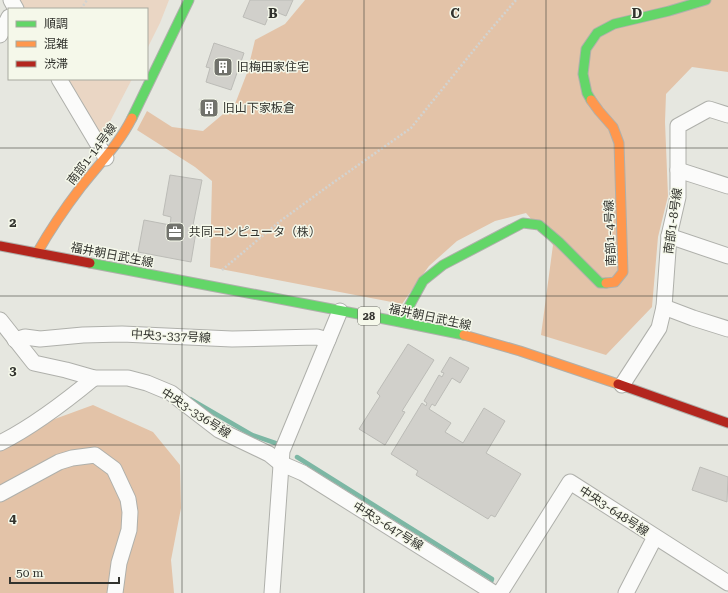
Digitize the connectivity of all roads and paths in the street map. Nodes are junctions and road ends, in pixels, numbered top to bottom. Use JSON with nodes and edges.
{"nodes":[{"id":1,"x":189,"y":0,"type":"edge"},
{"id":2,"x":516,"y":0,"type":"edge"},
{"id":3,"x":706,"y":0,"type":"edge"},
{"id":4,"x":8,"y":16,"type":"edge"},
{"id":5,"x":0,"y":35,"type":"edge"},
{"id":6,"x":60,"y":80,"type":"edge"},
{"id":7,"x":728,"y":115,"type":"edge"},
{"id":8,"x":106,"y":158,"type":"junction"},
{"id":9,"x":678,"y":170,"type":"junction"},
{"id":10,"x":728,"y":186,"type":"edge"},
{"id":11,"x":669,"y":236,"type":"junction"},
{"id":12,"x":0,"y":246,"type":"edge"},
{"id":13,"x":37,"y":253,"type":"junction"},
{"id":14,"x":728,"y":256,"type":"edge"},
{"id":15,"x":218,"y":273,"type":"dead end"},
{"id":16,"x":664,"y":307,"type":"junction"},
{"id":17,"x":340,"y":311,"type":"junction"},
{"id":18,"x":0,"y":320,"type":"edge"},
{"id":19,"x":402,"y":322,"type":"junction"},
{"id":20,"x":728,"y":329,"type":"edge"},
{"id":21,"x":15,"y":340,"type":"junction"},
{"id":22,"x":328,"y":340,"type":"junction"},
{"id":23,"x":94,"y":378,"type":"junction"},
{"id":24,"x":622,"y":384,"type":"junction"},
{"id":25,"x":728,"y":423,"type":"edge"},
{"id":26,"x":0,"y":443,"type":"edge"},
{"id":27,"x":280,"y":463,"type":"junction"},
{"id":28,"x":0,"y":494,"type":"edge"},
{"id":29,"x":654,"y":536,"type":"junction"},
{"id":30,"x":728,"y":583,"type":"edge"},
{"id":31,"x":115,"y":593,"type":"edge"},
{"id":32,"x":272,"y":593,"type":"edge"},
{"id":33,"x":494,"y":593,"type":"edge"},
{"id":34,"x":500,"y":593,"type":"edge"},
{"id":35,"x":626,"y":593,"type":"edge"}],
"edges":[{"from":1,"to":8,"type":"street","name":"南部1-14号線"},
{"from":2,"to":15,"type":"path"},
{"from":3,"to":19,"type":"street","name":"南部1-4号線"},
{"from":4,"to":5,"type":"street"},
{"from":6,"to":8,"type":"street"},
{"from":7,"to":9,"type":"street","name":"南部1-8号線"},
{"from":8,"to":13,"type":"street","name":"南部1-14号線"},
{"from":9,"to":10,"type":"street"},
{"from":9,"to":11,"type":"street","name":"南部1-8号線"},
{"from":11,"to":14,"type":"street"},
{"from":11,"to":16,"type":"street","name":"南部1-8号線"},
{"from":12,"to":13,"type":"street","name":"福井朝日武生線","number":"28"},
{"from":13,"to":17,"type":"street","name":"福井朝日武生線","number":"28"},
{"from":16,"to":20,"type":"street"},
{"from":16,"to":24,"type":"street","name":"南部1-8号線"},
{"from":17,"to":19,"type":"street","name":"福井朝日武生線","number":"28"},
{"from":17,"to":22,"type":"street"},
{"from":18,"to":21,"type":"street","name":"中央3-336号線"},
{"from":19,"to":24,"type":"street","name":"福井朝日武生線","number":"28"},
{"from":21,"to":22,"type":"street","name":"中央3-337号線"},
{"from":21,"to":23,"type":"street","name":"中央3-336号線"},
{"from":22,"to":27,"type":"street"},
{"from":23,"to":26,"type":"street"},
{"from":23,"to":27,"type":"street","name":"中央3-336号線"},
{"from":24,"to":25,"type":"street","name":"福井朝日武生線","number":"28"},
{"from":27,"to":32,"type":"street"},
{"from":27,"to":33,"type":"street","name":"中央3-647号線"},
{"from":28,"to":31,"type":"street"},
{"from":29,"to":30,"type":"street","name":"中央3-648号線"},
{"from":29,"to":34,"type":"street","name":"中央3-648号線"},
{"from":29,"to":35,"type":"street"}]}
